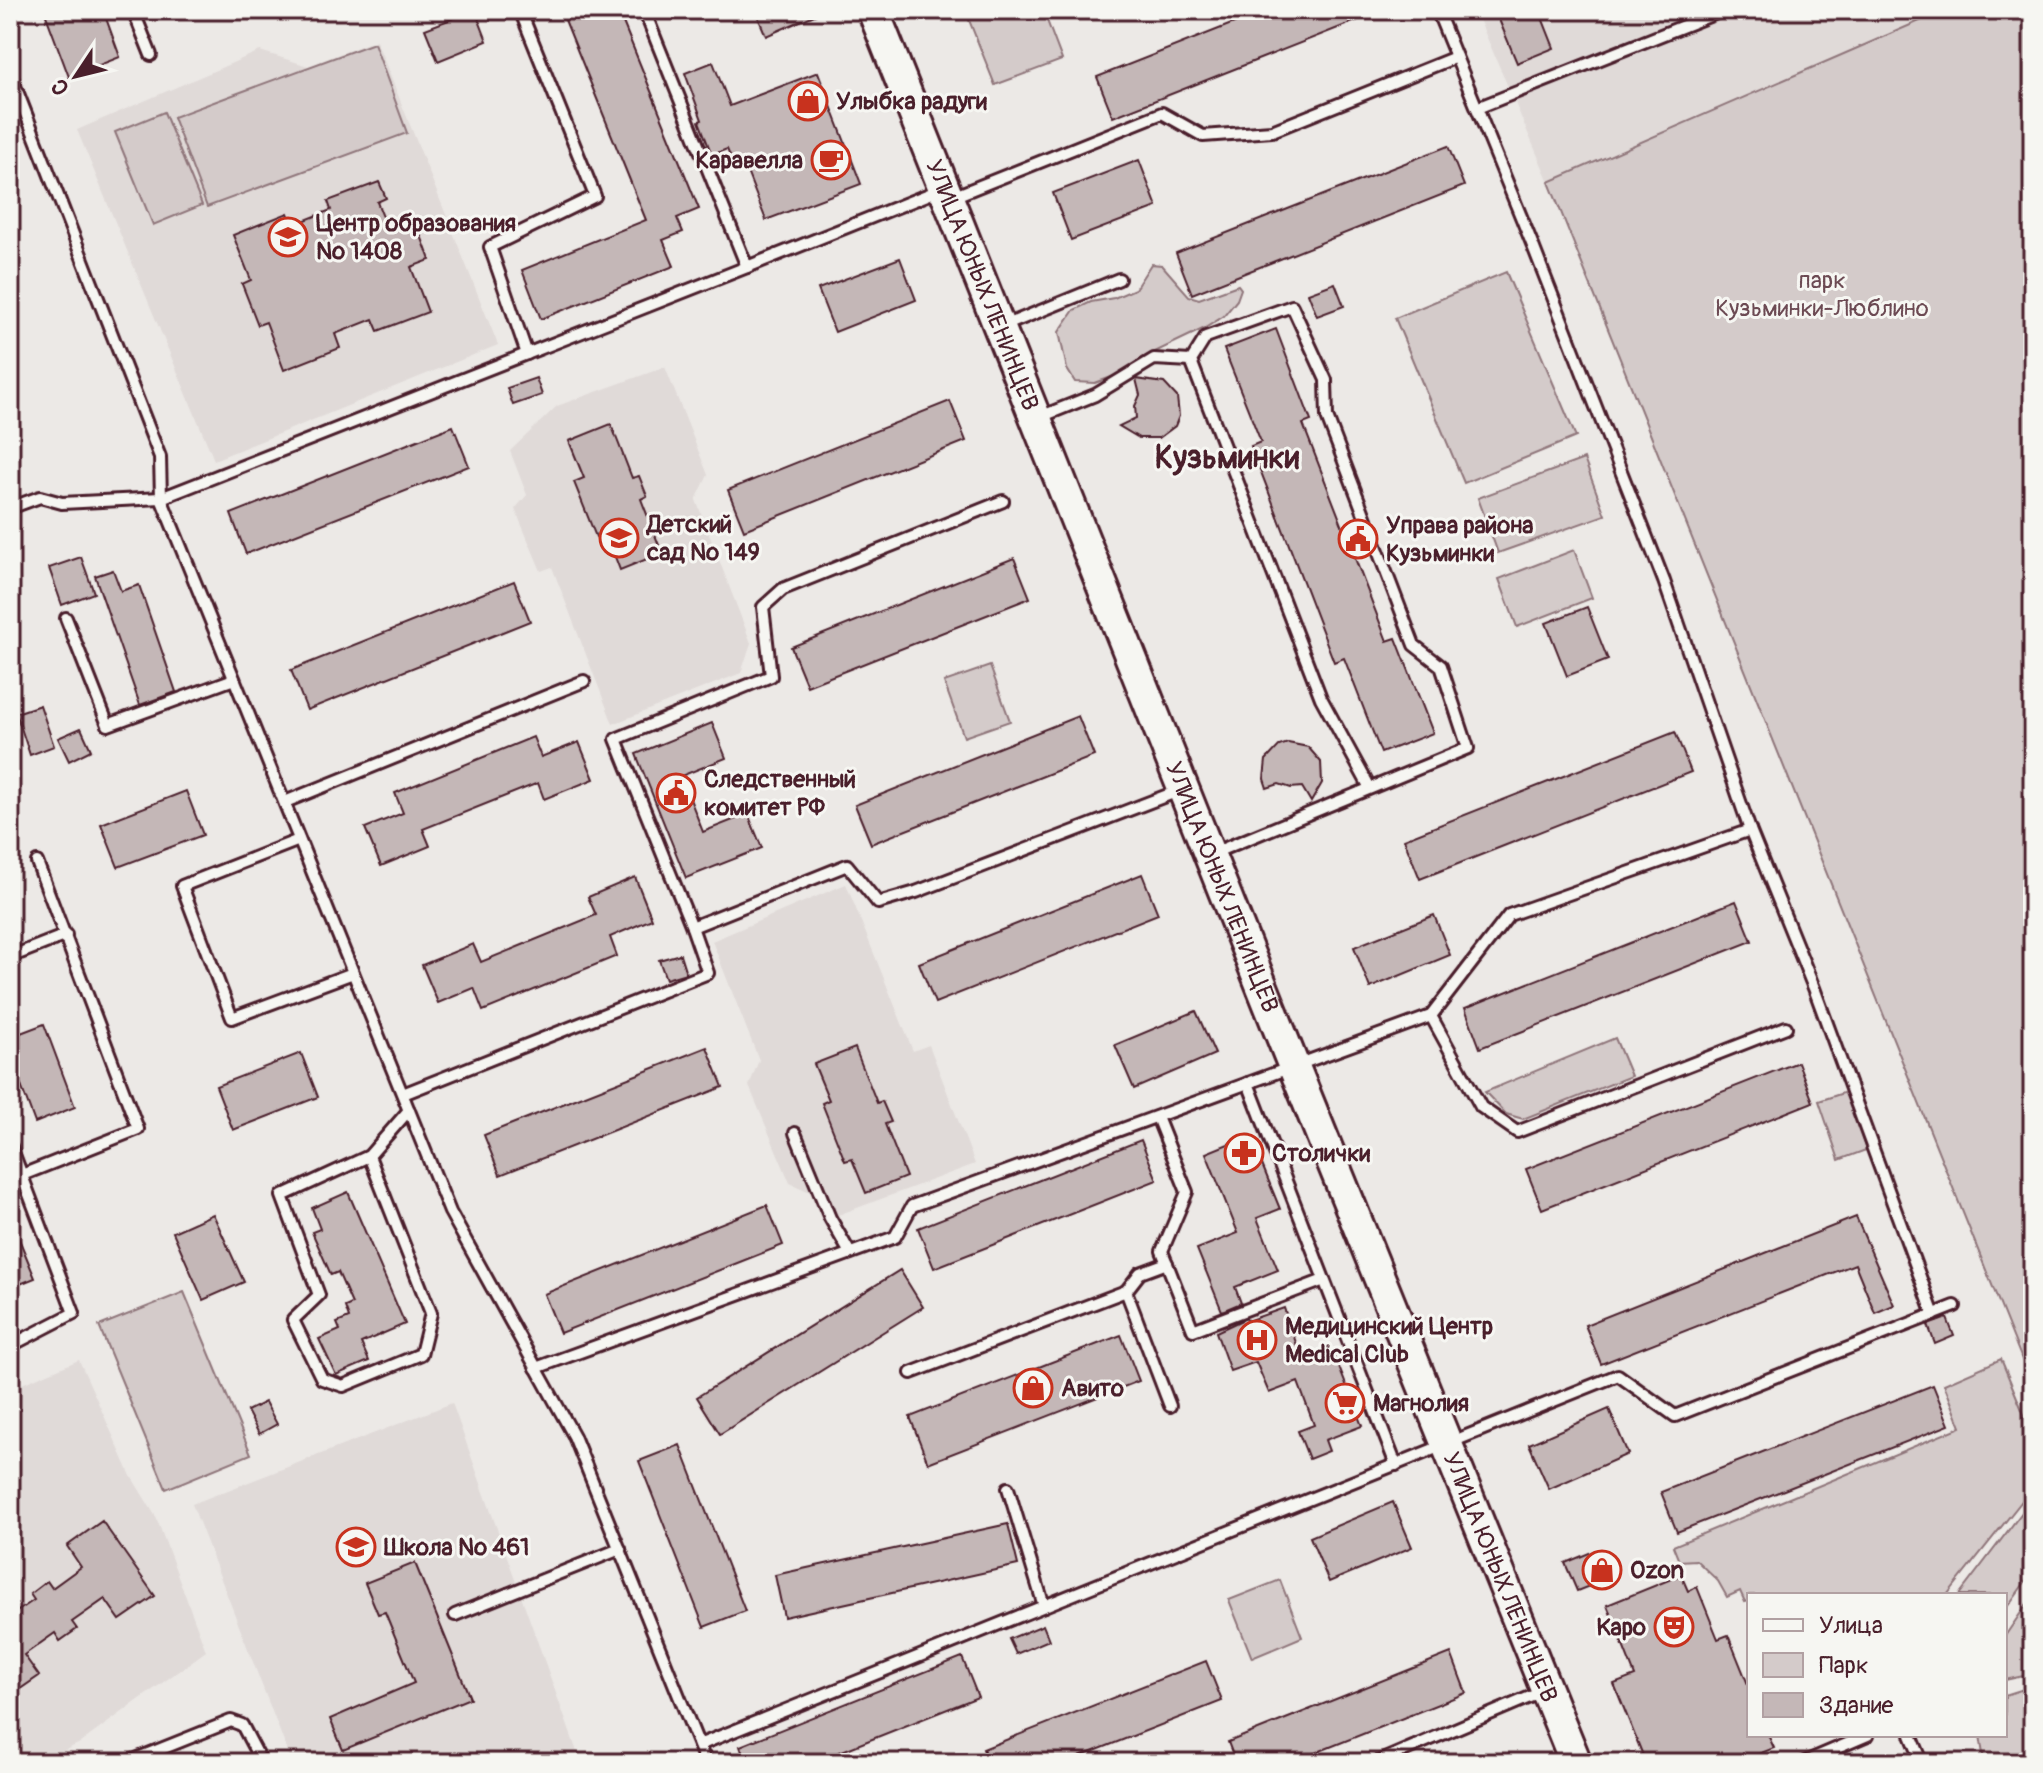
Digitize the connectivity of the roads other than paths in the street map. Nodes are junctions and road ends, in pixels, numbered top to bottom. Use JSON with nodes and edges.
{"nodes":[{"id":1,"x":133,"y":10,"type":"edge"},
{"id":2,"x":520,"y":10,"type":"edge"},
{"id":3,"x":644,"y":10,"type":"edge"},
{"id":4,"x":873,"y":10,"type":"edge"},
{"id":5,"x":1437,"y":10,"type":"edge"},
{"id":6,"x":1724,"y":10,"type":"edge"},
{"id":7,"x":151,"y":55,"type":"dead end"},
{"id":8,"x":1456,"y":57,"type":"junction"},
{"id":9,"x":10,"y":73,"type":"edge"},
{"id":10,"x":1477,"y":108,"type":"junction"},
{"id":11,"x":946,"y":194,"type":"junction"},
{"id":12,"x":747,"y":267,"type":"junction"},
{"id":13,"x":1119,"y":279,"type":"dead end"},
{"id":14,"x":999,"y":328,"type":"junction"},
{"id":15,"x":527,"y":354,"type":"junction"},
{"id":16,"x":1191,"y":361,"type":"junction"},
{"id":17,"x":1035,"y":419,"type":"junction"},
{"id":18,"x":161,"y":498,"type":"junction"},
{"id":19,"x":1003,"y":501,"type":"dead end"},
{"id":20,"x":10,"y":508,"type":"edge"},
{"id":21,"x":66,"y":618,"type":"dead end"},
{"id":22,"x":234,"y":679,"type":"junction"},
{"id":23,"x":584,"y":681,"type":"dead end"},
{"id":24,"x":1370,"y":788,"type":"junction"},
{"id":25,"x":1183,"y":790,"type":"junction"},
{"id":26,"x":285,"y":802,"type":"junction"},
{"id":27,"x":1750,"y":830,"type":"junction"},
{"id":28,"x":299,"y":840,"type":"junction"},
{"id":29,"x":1209,"y":855,"type":"junction"},
{"id":30,"x":37,"y":862,"type":"dead end"},
{"id":31,"x":692,"y":927,"type":"junction"},
{"id":32,"x":66,"y":935,"type":"junction"},
{"id":33,"x":10,"y":957,"type":"edge"},
{"id":34,"x":353,"y":973,"type":"junction"},
{"id":35,"x":1431,"y":1016,"type":"junction"},
{"id":36,"x":1786,"y":1027,"type":"dead end"},
{"id":37,"x":1294,"y":1067,"type":"junction"},
{"id":38,"x":1248,"y":1083,"type":"junction"},
{"id":39,"x":403,"y":1094,"type":"junction"},
{"id":40,"x":409,"y":1110,"type":"junction"},
{"id":41,"x":1157,"y":1117,"type":"junction"},
{"id":42,"x":795,"y":1133,"type":"dead end"},
{"id":43,"x":10,"y":1144,"type":"edge"},
{"id":44,"x":369,"y":1156,"type":"junction"},
{"id":45,"x":22,"y":1175,"type":"junction"},
{"id":46,"x":850,"y":1253,"type":"junction"},
{"id":47,"x":1167,"y":1263,"type":"junction"},
{"id":48,"x":1324,"y":1280,"type":"junction"},
{"id":49,"x":1126,"y":1291,"type":"junction"},
{"id":50,"x":1955,"y":1306,"type":"dead end"},
{"id":51,"x":1934,"y":1315,"type":"junction"},
{"id":52,"x":10,"y":1346,"type":"edge"},
{"id":53,"x":536,"y":1368,"type":"junction"},
{"id":54,"x":911,"y":1373,"type":"dead end"},
{"id":55,"x":1170,"y":1406,"type":"dead end"},
{"id":56,"x":1447,"y":1445,"type":"junction"},
{"id":57,"x":1396,"y":1465,"type":"junction"},
{"id":58,"x":1008,"y":1488,"type":"dead end"},
{"id":59,"x":620,"y":1549,"type":"junction"},
{"id":60,"x":1044,"y":1606,"type":"junction"},
{"id":61,"x":455,"y":1615,"type":"dead end"},
{"id":62,"x":1546,"y":1691,"type":"junction"},
{"id":63,"x":1863,"y":1737,"type":"edge"},
{"id":64,"x":1912,"y":1737,"type":"edge"},
{"id":65,"x":699,"y":1745,"type":"junction"},
{"id":66,"x":126,"y":1763,"type":"edge"},
{"id":67,"x":262,"y":1763,"type":"edge"},
{"id":68,"x":706,"y":1763,"type":"edge"},
{"id":69,"x":1375,"y":1763,"type":"edge"},
{"id":70,"x":1576,"y":1763,"type":"edge"},
{"id":71,"x":1802,"y":1763,"type":"edge"},
{"id":72,"x":1911,"y":1763,"type":"edge"}],
"edges":[{"from":1,"to":7,"type":"lane"},
{"from":2,"to":15,"type":"lane"},
{"from":3,"to":12,"type":"lane"},
{"from":4,"to":11,"type":"main road","name":"УЛИЦА ЮНЫХ ЛЕНИНЦЕВ"},
{"from":5,"to":8,"type":"lane"},
{"from":6,"to":10,"type":"lane"},
{"from":8,"to":10,"type":"lane"},
{"from":8,"to":11,"type":"lane"},
{"from":9,"to":18,"type":"lane"},
{"from":10,"to":27,"type":"lane"},
{"from":11,"to":12,"type":"lane"},
{"from":11,"to":14,"type":"main road","name":"УЛИЦА ЮНЫХ ЛЕНИНЦЕВ"},
{"from":12,"to":15,"type":"lane"},
{"from":13,"to":14,"type":"lane"},
{"from":14,"to":17,"type":"main road","name":"УЛИЦА ЮНЫХ ЛЕНИНЦЕВ"},
{"from":15,"to":18,"type":"lane"},
{"from":16,"to":17,"type":"lane"},
{"from":16,"to":24,"type":"lane"},
{"from":16,"to":24,"type":"lane"},
{"from":17,"to":25,"type":"main road","name":"УЛИЦА ЮНЫХ ЛЕНИНЦЕВ"},
{"from":18,"to":20,"type":"lane"},
{"from":18,"to":22,"type":"lane"},
{"from":19,"to":31,"type":"lane"},
{"from":21,"to":22,"type":"lane"},
{"from":22,"to":26,"type":"lane"},
{"from":23,"to":26,"type":"lane"},
{"from":24,"to":29,"type":"lane"},
{"from":25,"to":29,"type":"main road","name":"УЛИЦА ЮНЫХ ЛЕНИНЦЕВ"},
{"from":25,"to":31,"type":"lane"},
{"from":26,"to":28,"type":"lane"},
{"from":27,"to":35,"type":"lane"},
{"from":27,"to":51,"type":"lane"},
{"from":28,"to":34,"type":"lane"},
{"from":28,"to":34,"type":"lane"},
{"from":29,"to":37,"type":"main road","name":"УЛИЦА ЮНЫХ ЛЕНИНЦЕВ"},
{"from":30,"to":32,"type":"lane"},
{"from":31,"to":39,"type":"lane"},
{"from":32,"to":33,"type":"lane"},
{"from":32,"to":45,"type":"lane"},
{"from":34,"to":39,"type":"lane"},
{"from":35,"to":36,"type":"lane"},
{"from":35,"to":37,"type":"lane"},
{"from":37,"to":38,"type":"lane"},
{"from":37,"to":56,"type":"main road","name":"УЛИЦА ЮНЫХ ЛЕНИНЦЕВ"},
{"from":38,"to":41,"type":"lane"},
{"from":38,"to":48,"type":"lane"},
{"from":39,"to":40,"type":"lane"},
{"from":40,"to":44,"type":"lane"},
{"from":40,"to":53,"type":"lane"},
{"from":41,"to":46,"type":"lane"},
{"from":41,"to":47,"type":"lane"},
{"from":42,"to":46,"type":"lane"},
{"from":43,"to":45,"type":"lane"},
{"from":44,"to":44,"type":"lane"},
{"from":45,"to":52,"type":"lane"},
{"from":46,"to":53,"type":"lane"},
{"from":47,"to":48,"type":"lane"},
{"from":47,"to":49,"type":"lane"},
{"from":48,"to":57,"type":"lane"},
{"from":49,"to":54,"type":"lane"},
{"from":49,"to":55,"type":"lane"},
{"from":50,"to":51,"type":"lane"},
{"from":51,"to":56,"type":"lane"},
{"from":53,"to":59,"type":"lane"},
{"from":56,"to":57,"type":"lane"},
{"from":56,"to":62,"type":"main road","name":"УЛИЦА ЮНЫХ ЛЕНИНЦЕВ"},
{"from":57,"to":60,"type":"lane"},
{"from":58,"to":60,"type":"lane"},
{"from":59,"to":61,"type":"lane"},
{"from":59,"to":65,"type":"lane"},
{"from":60,"to":65,"type":"lane"},
{"from":62,"to":69,"type":"lane"},
{"from":62,"to":70,"type":"main road","name":"УЛИЦА ЮНЫХ ЛЕНИНЦЕВ"},
{"from":63,"to":71,"type":"lane"},
{"from":64,"to":72,"type":"lane"},
{"from":65,"to":68,"type":"lane"},
{"from":66,"to":67,"type":"lane"}]}
